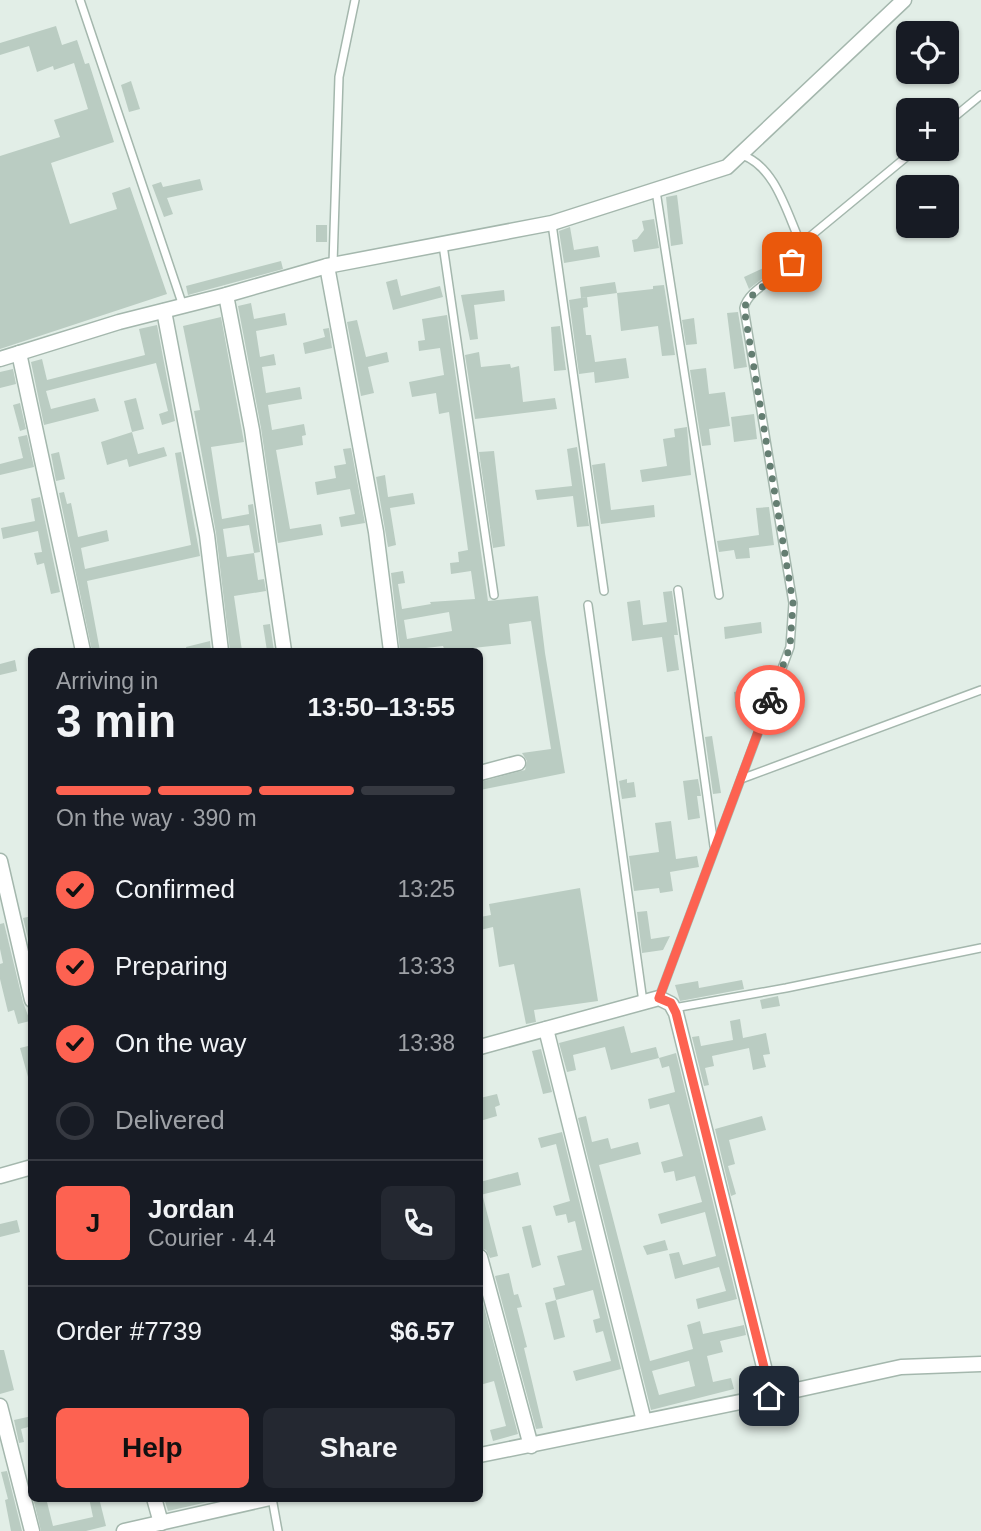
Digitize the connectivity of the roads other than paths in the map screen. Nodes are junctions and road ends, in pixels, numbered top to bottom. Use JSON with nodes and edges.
{"nodes":[{"id":1,"x":80,"y":0,"type":"edge"},
{"id":2,"x":355,"y":0,"type":"edge"},
{"id":3,"x":904,"y":0,"type":"edge"},
{"id":4,"x":981,"y":95,"type":"edge"},
{"id":5,"x":959,"y":113,"type":"edge"},
{"id":6,"x":740,"y":155,"type":"junction"},
{"id":7,"x":901,"y":161,"type":"edge"},
{"id":8,"x":656,"y":191,"type":"junction"},
{"id":9,"x":552,"y":223,"type":"junction"},
{"id":10,"x":801,"y":244,"type":"junction"},
{"id":11,"x":443,"y":245,"type":"junction"},
{"id":12,"x":330,"y":265,"type":"junction"},
{"id":13,"x":226,"y":295,"type":"junction"},
{"id":14,"x":183,"y":306,"type":"junction"},
{"id":15,"x":164,"y":312,"type":"junction"},
{"id":16,"x":19,"y":353,"type":"junction"},
{"id":17,"x":0,"y":359,"type":"edge"},
{"id":18,"x":678,"y":590,"type":"dead end"},
{"id":19,"x":604,"y":591,"type":"dead end"},
{"id":20,"x":494,"y":595,"type":"dead end"},
{"id":21,"x":719,"y":595,"type":"dead end"},
{"id":22,"x":588,"y":605,"type":"dead end"},
{"id":23,"x":82,"y":648,"type":"edge"},
{"id":24,"x":221,"y":648,"type":"edge"},
{"id":25,"x":284,"y":648,"type":"edge"},
{"id":26,"x":391,"y":648,"type":"edge"},
{"id":27,"x":981,"y":690,"type":"edge"},
{"id":28,"x":518,"y":764,"type":"dead end"},
{"id":29,"x":483,"y":772,"type":"edge"},
{"id":30,"x":741,"y":779,"type":"junction"},
{"id":31,"x":714,"y":850,"type":"junction"},
{"id":32,"x":0,"y":861,"type":"edge"},
{"id":33,"x":981,"y":947,"type":"edge"},
{"id":34,"x":28,"y":983,"type":"edge"},
{"id":35,"x":659,"y":998,"type":"junction"},
{"id":36,"x":643,"y":1002,"type":"junction"},
{"id":37,"x":673,"y":1008,"type":"junction"},
{"id":38,"x":546,"y":1029,"type":"junction"},
{"id":39,"x":483,"y":1046,"type":"edge"},
{"id":40,"x":28,"y":1168,"type":"edge"},
{"id":41,"x":0,"y":1176,"type":"edge"},
{"id":42,"x":483,"y":1268,"type":"edge"},
{"id":43,"x":981,"y":1364,"type":"edge"},
{"id":44,"x":769,"y":1396,"type":"junction"},
{"id":45,"x":0,"y":1406,"type":"edge"},
{"id":46,"x":644,"y":1421,"type":"junction"},
{"id":47,"x":531,"y":1446,"type":"junction"},
{"id":48,"x":483,"y":1454,"type":"edge"},
{"id":49,"x":156,"y":1502,"type":"edge"},
{"id":50,"x":253,"y":1502,"type":"edge"},
{"id":51,"x":272,"y":1502,"type":"edge"},
{"id":52,"x":161,"y":1523,"type":"junction"},
{"id":53,"x":32,"y":1531,"type":"edge"},
{"id":54,"x":124,"y":1531,"type":"edge"},
{"id":55,"x":278,"y":1531,"type":"edge"}],
"edges":[{"from":1,"to":14,"type":"lane"},
{"from":2,"to":12,"type":"lane"},
{"from":3,"to":6,"type":"street"},
{"from":4,"to":5,"type":"lane"},
{"from":6,"to":8,"type":"street"},
{"from":6,"to":10,"type":"lane"},
{"from":7,"to":10,"type":"lane"},
{"from":8,"to":9,"type":"street"},
{"from":8,"to":21,"type":"lane"},
{"from":9,"to":11,"type":"street"},
{"from":9,"to":19,"type":"lane"},
{"from":10,"to":30,"type":"lane"},
{"from":11,"to":12,"type":"street"},
{"from":11,"to":20,"type":"lane"},
{"from":12,"to":13,"type":"street"},
{"from":12,"to":26,"type":"street"},
{"from":13,"to":14,"type":"street"},
{"from":13,"to":25,"type":"street"},
{"from":14,"to":15,"type":"street"},
{"from":15,"to":16,"type":"street"},
{"from":15,"to":24,"type":"street"},
{"from":16,"to":17,"type":"street"},
{"from":16,"to":23,"type":"street"},
{"from":18,"to":31,"type":"lane"},
{"from":22,"to":36,"type":"lane"},
{"from":27,"to":30,"type":"lane"},
{"from":28,"to":29,"type":"street"},
{"from":30,"to":31,"type":"lane"},
{"from":31,"to":35,"type":"lane"},
{"from":32,"to":34,"type":"street"},
{"from":33,"to":37,"type":"lane"},
{"from":35,"to":36,"type":"street"},
{"from":35,"to":37,"type":"street"},
{"from":36,"to":38,"type":"street"},
{"from":37,"to":44,"type":"street"},
{"from":38,"to":39,"type":"street"},
{"from":38,"to":46,"type":"street"},
{"from":40,"to":41,"type":"street"},
{"from":42,"to":47,"type":"street"},
{"from":43,"to":44,"type":"street"},
{"from":44,"to":46,"type":"street"},
{"from":45,"to":53,"type":"street"},
{"from":46,"to":47,"type":"street"},
{"from":47,"to":48,"type":"street"},
{"from":49,"to":52,"type":"street"},
{"from":50,"to":52,"type":"street"},
{"from":51,"to":55,"type":"lane"},
{"from":52,"to":54,"type":"street"}]}
